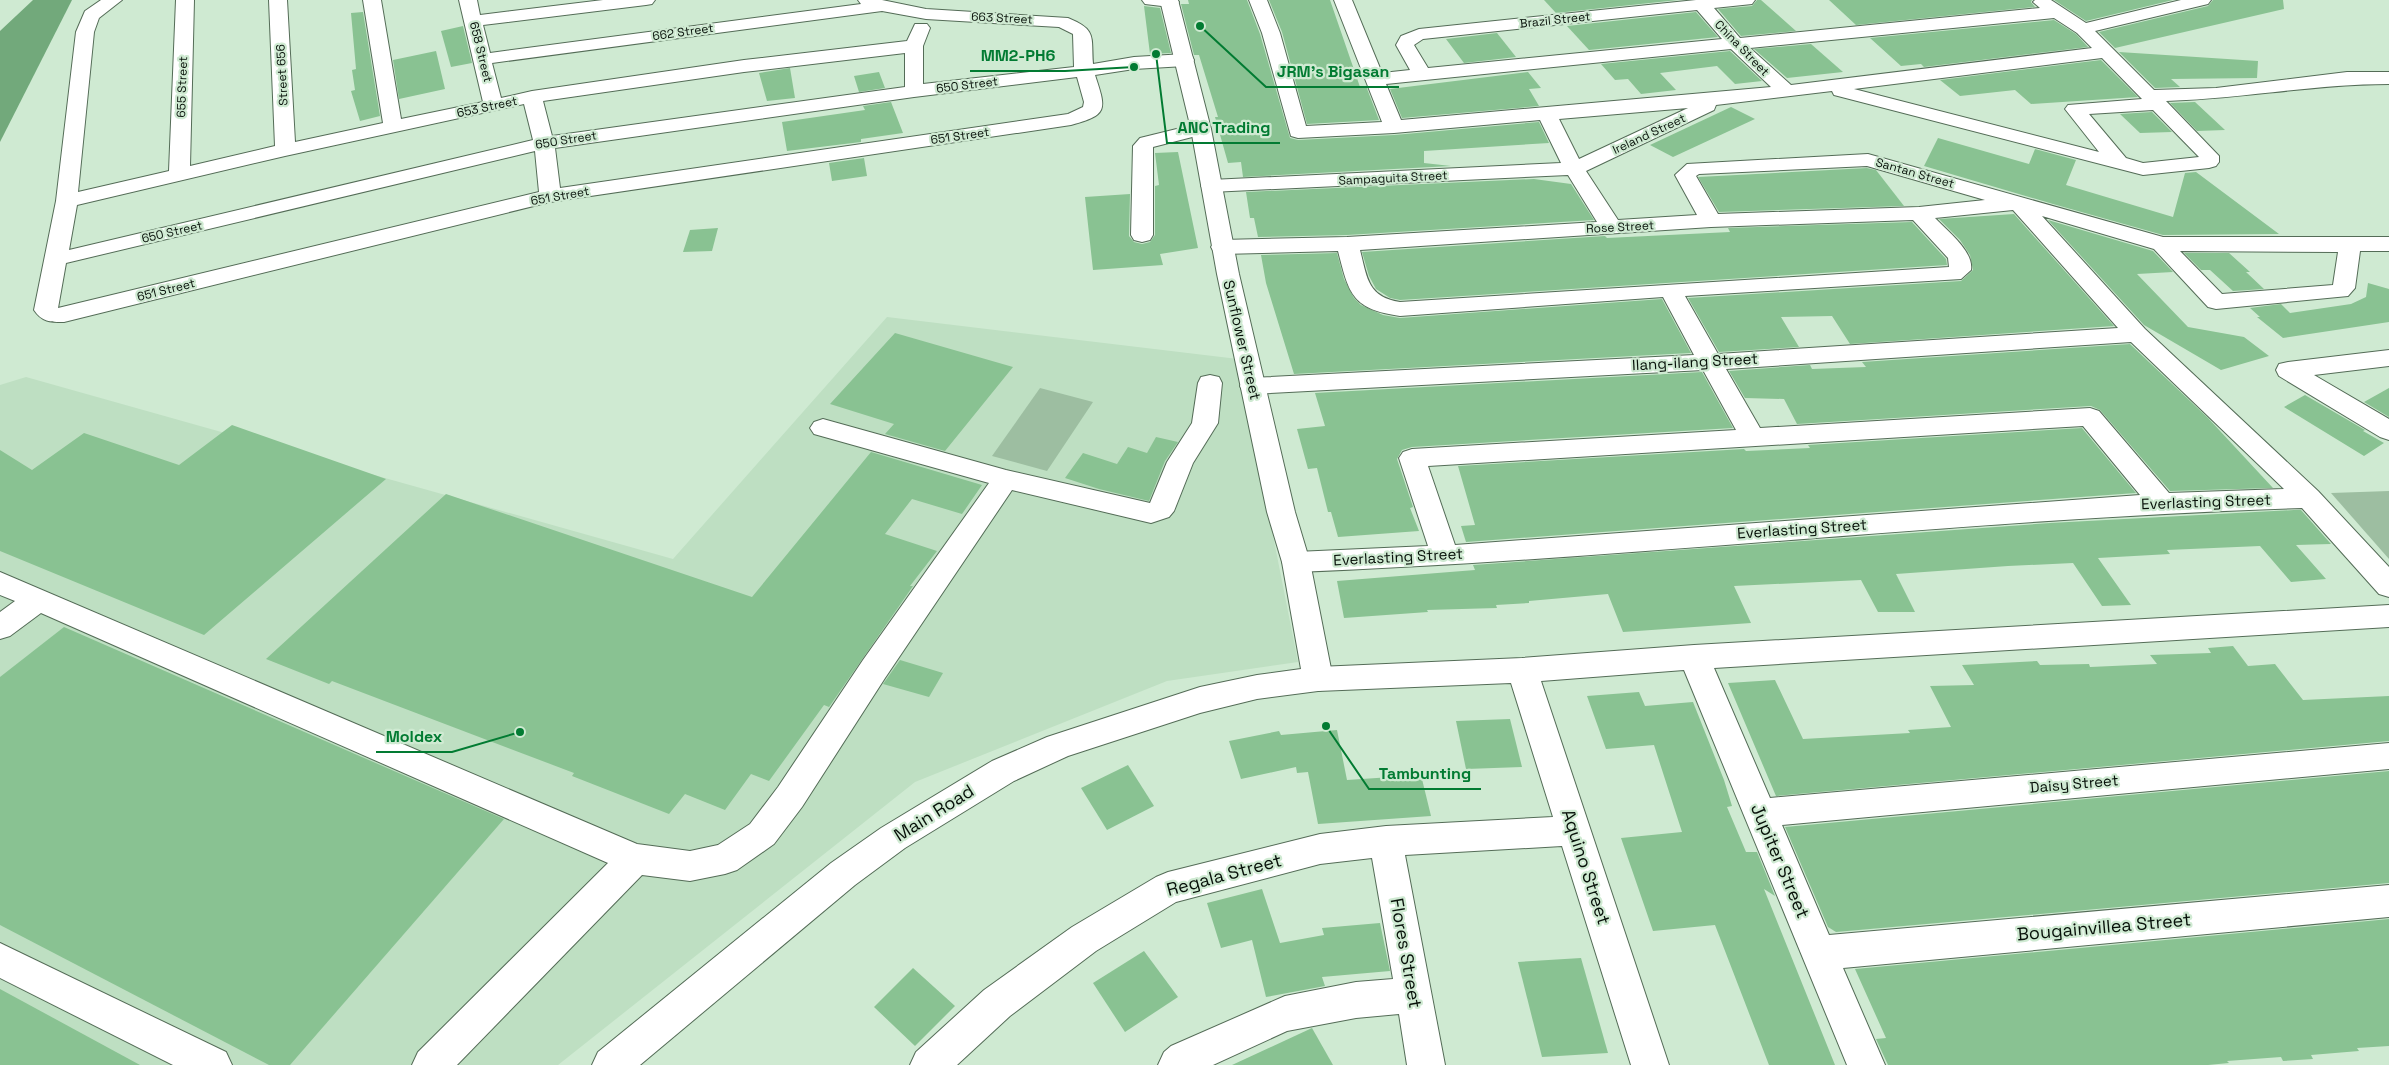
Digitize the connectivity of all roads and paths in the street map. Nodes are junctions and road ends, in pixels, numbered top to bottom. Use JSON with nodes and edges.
{"nodes":[{"id":1,"x":113,"y":0,"type":"edge"},
{"id":2,"x":185,"y":0,"type":"edge"},
{"id":3,"x":278,"y":0,"type":"edge"},
{"id":4,"x":372,"y":0,"type":"edge"},
{"id":5,"x":468,"y":0,"type":"edge"},
{"id":6,"x":646,"y":0,"type":"edge"},
{"id":7,"x":1258,"y":0,"type":"edge"},
{"id":8,"x":1343,"y":0,"type":"edge"},
{"id":9,"x":1746,"y":0,"type":"edge"},
{"id":10,"x":2038,"y":0,"type":"edge"},
{"id":11,"x":2202,"y":0,"type":"edge"},
{"id":12,"x":1163,"y":1,"type":"edge"},
{"id":13,"x":875,"y":3,"type":"edge"},
{"id":14,"x":1701,"y":4,"type":"junction"},
{"id":15,"x":2057,"y":12,"type":"junction"},
{"id":16,"x":926,"y":14,"type":"junction"},
{"id":17,"x":473,"y":21,"type":"junction"},
{"id":18,"x":2083,"y":29,"type":"junction"},
{"id":19,"x":1735,"y":43,"type":"junction"},
{"id":20,"x":914,"y":46,"type":"junction"},
{"id":21,"x":2108,"y":52,"type":"junction"},
{"id":22,"x":483,"y":59,"type":"junction"},
{"id":23,"x":1186,"y":64,"type":"junction"},
{"id":24,"x":1084,"y":71,"type":"junction"},
{"id":25,"x":1424,"y":76,"type":"junction"},
{"id":26,"x":2389,"y":78,"type":"edge"},
{"id":27,"x":1376,"y":80,"type":"junction"},
{"id":28,"x":1827,"y":87,"type":"junction"},
{"id":29,"x":1785,"y":90,"type":"junction"},
{"id":30,"x":914,"y":91,"type":"junction"},
{"id":31,"x":532,"y":97,"type":"junction"},
{"id":32,"x":1723,"y":99,"type":"junction"},
{"id":33,"x":2154,"y":100,"type":"junction"},
{"id":34,"x":493,"y":105,"type":"junction"},
{"id":35,"x":1547,"y":114,"type":"junction"},
{"id":36,"x":393,"y":127,"type":"junction"},
{"id":37,"x":1394,"y":127,"type":"junction"},
{"id":38,"x":1201,"y":129,"type":"junction"},
{"id":39,"x":544,"y":143,"type":"junction"},
{"id":40,"x":285,"y":150,"type":"junction"},
{"id":41,"x":2120,"y":164,"type":"junction"},
{"id":42,"x":1574,"y":169,"type":"junction"},
{"id":43,"x":179,"y":174,"type":"junction"},
{"id":44,"x":1211,"y":186,"type":"junction"},
{"id":45,"x":550,"y":196,"type":"junction"},
{"id":46,"x":66,"y":201,"type":"junction"},
{"id":47,"x":2018,"y":203,"type":"junction"},
{"id":48,"x":1918,"y":213,"type":"junction"},
{"id":49,"x":1711,"y":221,"type":"junction"},
{"id":50,"x":1612,"y":227,"type":"junction"},
{"id":51,"x":1142,"y":235,"type":"dead end"},
{"id":52,"x":1347,"y":244,"type":"junction"},
{"id":53,"x":2162,"y":244,"type":"junction"},
{"id":54,"x":2389,"y":244,"type":"edge"},
{"id":55,"x":2350,"y":245,"type":"junction"},
{"id":56,"x":1222,"y":247,"type":"junction"},
{"id":57,"x":57,"y":259,"type":"junction"},
{"id":58,"x":1670,"y":290,"type":"junction"},
{"id":59,"x":2137,"y":334,"type":"junction"},
{"id":60,"x":2389,"y":358,"type":"edge"},
{"id":61,"x":1709,"y":362,"type":"junction"},
{"id":62,"x":1210,"y":383,"type":"dead end"},
{"id":63,"x":1252,"y":386,"type":"junction"},
{"id":64,"x":823,"y":428,"type":"dead end"},
{"id":65,"x":2389,"y":432,"type":"edge"},
{"id":66,"x":1752,"y":438,"type":"junction"},
{"id":67,"x":1006,"y":479,"type":"junction"},
{"id":68,"x":2309,"y":498,"type":"junction"},
{"id":69,"x":2162,"y":503,"type":"junction"},
{"id":70,"x":1445,"y":556,"type":"junction"},
{"id":71,"x":1296,"y":562,"type":"junction"},
{"id":72,"x":0,"y":583,"type":"edge"},
{"id":73,"x":2389,"y":586,"type":"edge"},
{"id":74,"x":38,"y":599,"type":"junction"},
{"id":75,"x":2389,"y":616,"type":"edge"},
{"id":76,"x":0,"y":628,"type":"edge"},
{"id":77,"x":1694,"y":657,"type":"junction"},
{"id":78,"x":1522,"y":670,"type":"junction"},
{"id":79,"x":1318,"y":679,"type":"junction"},
{"id":80,"x":2389,"y":756,"type":"edge"},
{"id":81,"x":1759,"y":813,"type":"junction"},
{"id":82,"x":1575,"y":831,"type":"junction"},
{"id":83,"x":1386,"y":842,"type":"junction"},
{"id":84,"x":635,"y":859,"type":"junction"},
{"id":85,"x":2389,"y":901,"type":"edge"},
{"id":86,"x":1818,"y":953,"type":"junction"},
{"id":87,"x":0,"y":960,"type":"edge"},
{"id":88,"x":1413,"y":995,"type":"junction"},
{"id":89,"x":213,"y":1065,"type":"edge"},
{"id":90,"x":431,"y":1065,"type":"edge"},
{"id":91,"x":611,"y":1065,"type":"edge"},
{"id":92,"x":930,"y":1065,"type":"edge"},
{"id":93,"x":1177,"y":1065,"type":"edge"},
{"id":94,"x":1426,"y":1065,"type":"edge"},
{"id":95,"x":1650,"y":1065,"type":"edge"},
{"id":96,"x":1866,"y":1065,"type":"edge"}],
"edges":[{"from":1,"to":46,"type":"street"},
{"from":2,"to":43,"type":"street","name":"655 Street"},
{"from":3,"to":40,"type":"street","name":"Street 656"},
{"from":4,"to":36,"type":"street"},
{"from":5,"to":17,"type":"street","name":"658 Street"},
{"from":6,"to":17,"type":"street"},
{"from":7,"to":37,"type":"street"},
{"from":8,"to":27,"type":"street"},
{"from":9,"to":14,"type":"street","name":"Brazil Street"},
{"from":10,"to":15,"type":"street"},
{"from":11,"to":18,"type":"street"},
{"from":12,"to":23,"type":"street","name":"Sunflower Street"},
{"from":13,"to":16,"type":"street","name":"663 Street"},
{"from":13,"to":22,"type":"street","name":"662 Street"},
{"from":14,"to":19,"type":"street","name":"China Street"},
{"from":14,"to":25,"type":"street","name":"Brazil Street"},
{"from":15,"to":18,"type":"street"},
{"from":15,"to":19,"type":"street"},
{"from":16,"to":20,"type":"street"},
{"from":16,"to":24,"type":"street","name":"663 Street"},
{"from":17,"to":22,"type":"street","name":"658 Street"},
{"from":18,"to":21,"type":"street"},
{"from":19,"to":25,"type":"street"},
{"from":19,"to":29,"type":"street","name":"China Street"},
{"from":20,"to":30,"type":"street"},
{"from":20,"to":31,"type":"street","name":"653 Street"},
{"from":21,"to":28,"type":"street"},
{"from":21,"to":33,"type":"street"},
{"from":22,"to":34,"type":"street","name":"658 Street"},
{"from":23,"to":24,"type":"street","name":"650 Street"},
{"from":23,"to":38,"type":"street","name":"Sunflower Street"},
{"from":24,"to":30,"type":"street","name":"650 Street"},
{"from":24,"to":45,"type":"street","name":"651 Street"},
{"from":25,"to":27,"type":"street"},
{"from":26,"to":33,"type":"street"},
{"from":27,"to":37,"type":"street"},
{"from":28,"to":29,"type":"street"},
{"from":28,"to":41,"type":"street"},
{"from":29,"to":32,"type":"street"},
{"from":30,"to":39,"type":"street","name":"650 Street"},
{"from":31,"to":34,"type":"street","name":"653 Street"},
{"from":31,"to":39,"type":"street"},
{"from":32,"to":35,"type":"street"},
{"from":32,"to":42,"type":"street","name":"Ireland Street"},
{"from":33,"to":41,"type":"street"},
{"from":33,"to":41,"type":"street"},
{"from":34,"to":36,"type":"street","name":"653 Street"},
{"from":35,"to":37,"type":"street"},
{"from":35,"to":42,"type":"street"},
{"from":36,"to":40,"type":"street","name":"653 Street"},
{"from":38,"to":44,"type":"street","name":"Sunflower Street"},
{"from":38,"to":51,"type":"street"},
{"from":39,"to":45,"type":"street"},
{"from":39,"to":57,"type":"street","name":"650 Street"},
{"from":40,"to":43,"type":"street","name":"653 Street"},
{"from":42,"to":44,"type":"street","name":"Sampaguita Street"},
{"from":42,"to":50,"type":"street"},
{"from":43,"to":46,"type":"street","name":"653 Street"},
{"from":44,"to":56,"type":"street","name":"Sunflower Street"},
{"from":45,"to":57,"type":"street","name":"651 Street"},
{"from":46,"to":57,"type":"street"},
{"from":47,"to":48,"type":"street","name":"Rose Street"},
{"from":47,"to":49,"type":"street","name":"Santan Street"},
{"from":47,"to":53,"type":"street","name":"Santan Street"},
{"from":47,"to":59,"type":"street"},
{"from":48,"to":49,"type":"street","name":"Rose Street"},
{"from":48,"to":58,"type":"street"},
{"from":49,"to":50,"type":"street","name":"Rose Street"},
{"from":50,"to":52,"type":"street","name":"Rose Street"},
{"from":52,"to":56,"type":"street","name":"Rose Street"},
{"from":52,"to":58,"type":"street"},
{"from":53,"to":55,"type":"street","name":"Santan Street"},
{"from":53,"to":55,"type":"street"},
{"from":54,"to":55,"type":"street","name":"Santan Street"},
{"from":56,"to":63,"type":"street","name":"Sunflower Street"},
{"from":58,"to":61,"type":"street"},
{"from":59,"to":61,"type":"street","name":"Ilang-ilang Street"},
{"from":59,"to":68,"type":"street"},
{"from":60,"to":65,"type":"street"},
{"from":61,"to":63,"type":"street","name":"Ilang-ilang Street"},
{"from":61,"to":66,"type":"street"},
{"from":62,"to":67,"type":"street"},
{"from":63,"to":71,"type":"street","name":"Sunflower Street"},
{"from":64,"to":67,"type":"street"},
{"from":66,"to":69,"type":"street"},
{"from":66,"to":70,"type":"street"},
{"from":67,"to":84,"type":"street"},
{"from":68,"to":69,"type":"street","name":"Everlasting Street"},
{"from":68,"to":73,"type":"street"},
{"from":69,"to":70,"type":"street","name":"Everlasting Street"},
{"from":70,"to":71,"type":"street","name":"Everlasting Street"},
{"from":71,"to":79,"type":"street","name":"Sunflower Street"},
{"from":72,"to":74,"type":"street"},
{"from":74,"to":76,"type":"street"},
{"from":74,"to":84,"type":"street"},
{"from":75,"to":77,"type":"street","name":"Main Road"},
{"from":77,"to":78,"type":"street","name":"Main Road"},
{"from":77,"to":81,"type":"street","name":"Jupiter Street"},
{"from":78,"to":79,"type":"street","name":"Main Road"},
{"from":78,"to":82,"type":"street","name":"Aquino Street"},
{"from":79,"to":91,"type":"street","name":"Main Road"},
{"from":80,"to":81,"type":"street","name":"Daisy Street"},
{"from":81,"to":86,"type":"street","name":"Jupiter Street"},
{"from":82,"to":83,"type":"street","name":"Regala Street"},
{"from":82,"to":95,"type":"street","name":"Aquino Street"},
{"from":83,"to":88,"type":"street","name":"Flores Street"},
{"from":83,"to":92,"type":"street","name":"Regala Street"},
{"from":84,"to":90,"type":"street"},
{"from":85,"to":86,"type":"street","name":"Bougainvillea Street"},
{"from":86,"to":96,"type":"street","name":"Jupiter Street"},
{"from":87,"to":89,"type":"street"},
{"from":88,"to":93,"type":"street"},
{"from":88,"to":94,"type":"street","name":"Flores Street"}]}
